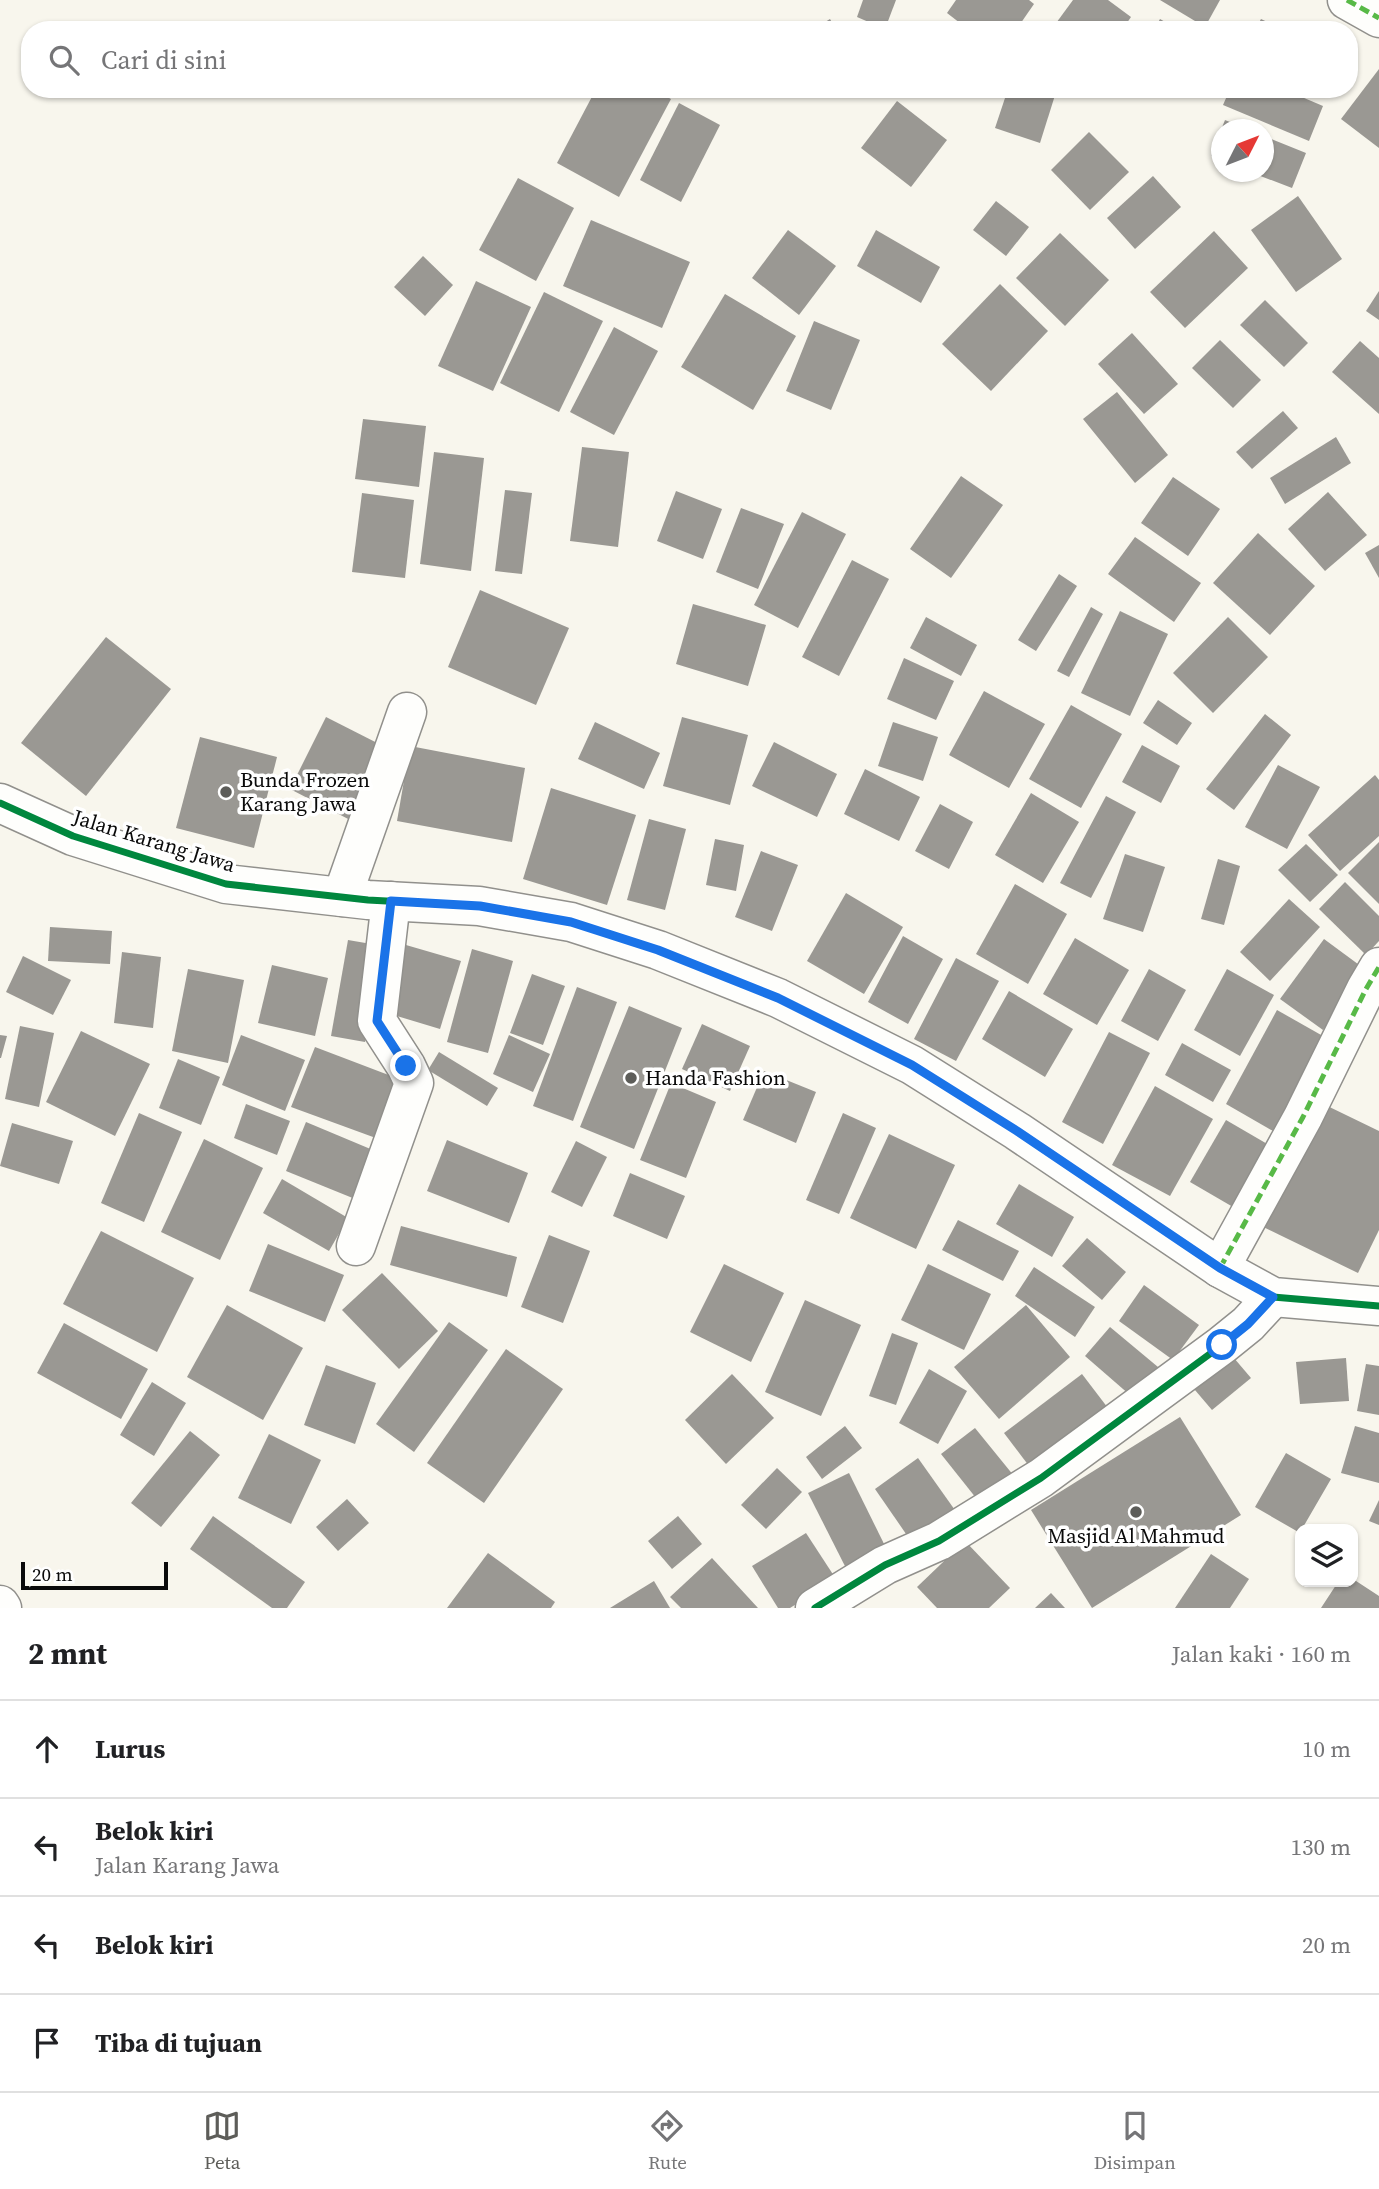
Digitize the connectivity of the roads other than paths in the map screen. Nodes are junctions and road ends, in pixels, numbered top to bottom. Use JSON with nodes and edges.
{"nodes":[{"id":1,"x":1347,"y":0,"type":"edge"},
{"id":2,"x":1379,"y":18,"type":"edge"},
{"id":3,"x":407,"y":712,"type":"dead end"},
{"id":4,"x":0,"y":803,"type":"edge"},
{"id":5,"x":342,"y":897,"type":"junction"},
{"id":6,"x":391,"y":901,"type":"junction"},
{"id":7,"x":1379,"y":967,"type":"edge"},
{"id":8,"x":356,"y":1246,"type":"dead end"},
{"id":9,"x":1220,"y":1268,"type":"junction"},
{"id":10,"x":1273,"y":1297,"type":"junction"},
{"id":11,"x":1379,"y":1306,"type":"edge"},
{"id":12,"x":815,"y":1608,"type":"edge"}],
"edges":[{"from":1,"to":2,"type":"street"},
{"from":3,"to":5,"type":"street"},
{"from":4,"to":5,"type":"street","name":"Jalan Karang Jawa"},
{"from":5,"to":6,"type":"street","name":"Jalan Karang Jawa"},
{"from":6,"to":8,"type":"street"},
{"from":6,"to":9,"type":"street","name":"Jalan Karang Jawa"},
{"from":7,"to":9,"type":"street"},
{"from":9,"to":10,"type":"street","name":"Jalan Karang Jawa"},
{"from":10,"to":11,"type":"street","name":"Jalan Karang Jawa"},
{"from":10,"to":12,"type":"street"}]}
